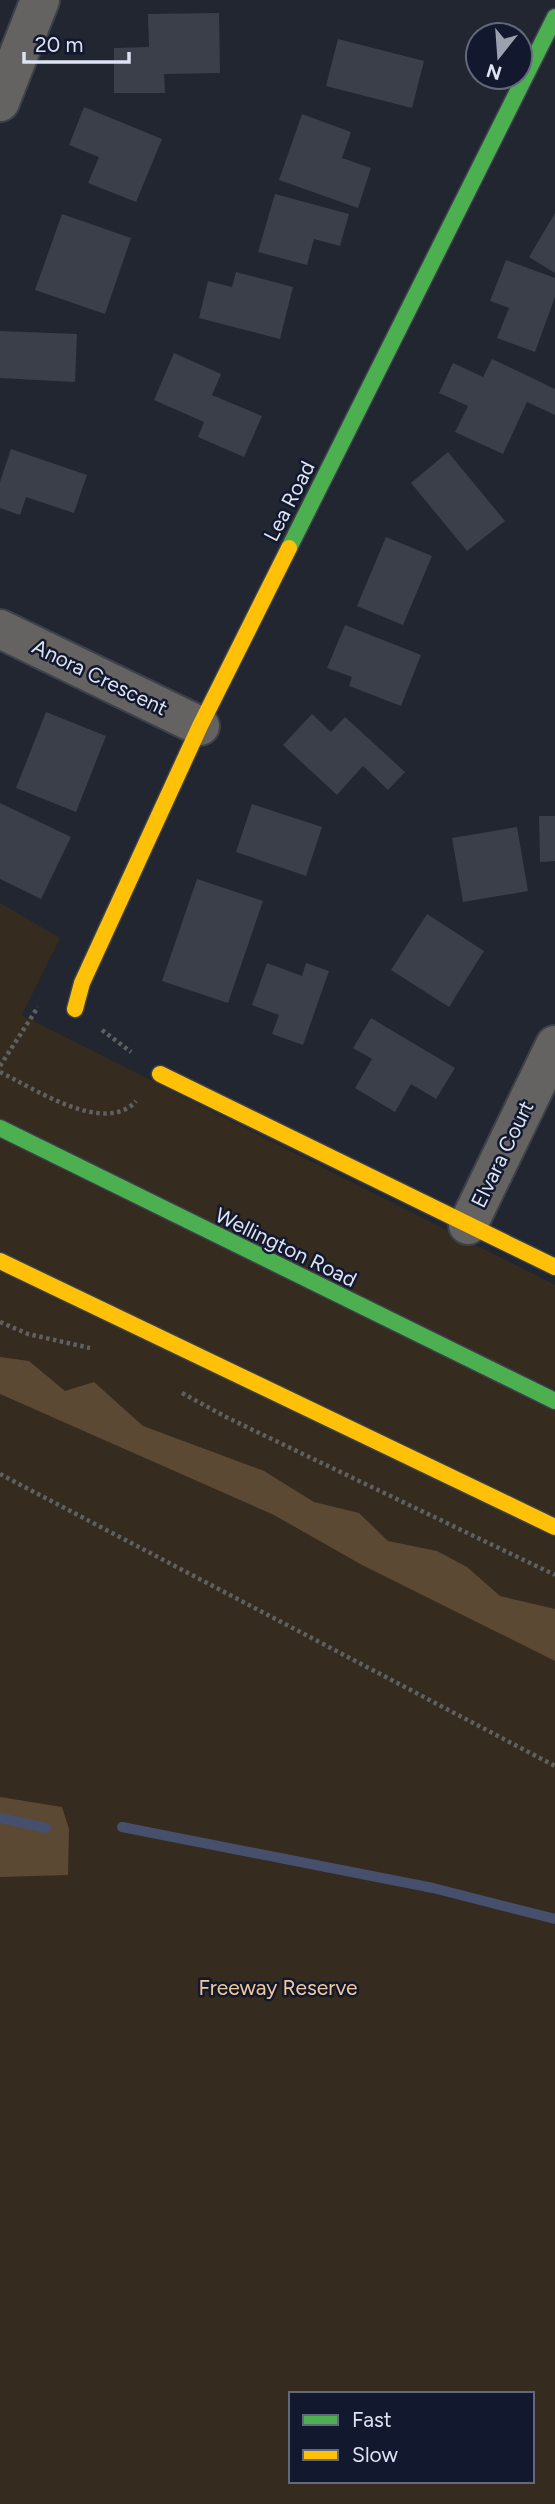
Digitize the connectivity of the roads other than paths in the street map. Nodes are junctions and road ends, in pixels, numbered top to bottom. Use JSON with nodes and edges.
{"nodes":[{"id":1,"x":40,"y":0,"type":"edge"},
{"id":2,"x":555,"y":17,"type":"edge"},
{"id":3,"x":0,"y":102,"type":"edge"},
{"id":4,"x":0,"y":629,"type":"edge"},
{"id":5,"x":200,"y":726,"type":"junction"},
{"id":6,"x":75,"y":1009,"type":"road end"},
{"id":7,"x":555,"y":1045,"type":"edge"},
{"id":8,"x":160,"y":1074,"type":"road end"},
{"id":9,"x":0,"y":1128,"type":"edge"},
{"id":10,"x":468,"y":1225,"type":"junction"},
{"id":11,"x":0,"y":1261,"type":"edge"},
{"id":12,"x":555,"y":1267,"type":"edge"},
{"id":13,"x":555,"y":1401,"type":"edge"},
{"id":14,"x":555,"y":1527,"type":"edge"}],
"edges":[{"from":1,"to":3,"type":"street"},
{"from":2,"to":5,"type":"main road","name":"Lea Road"},
{"from":4,"to":5,"type":"street","name":"Anora Crescent"},
{"from":5,"to":6,"type":"main road","name":"Lea Road"},
{"from":7,"to":10,"type":"street","name":"Elvara Court"},
{"from":8,"to":10,"type":"main road"},
{"from":9,"to":13,"type":"main road","name":"Wellington Road"},
{"from":10,"to":12,"type":"main road"},
{"from":11,"to":14,"type":"main road"}]}
